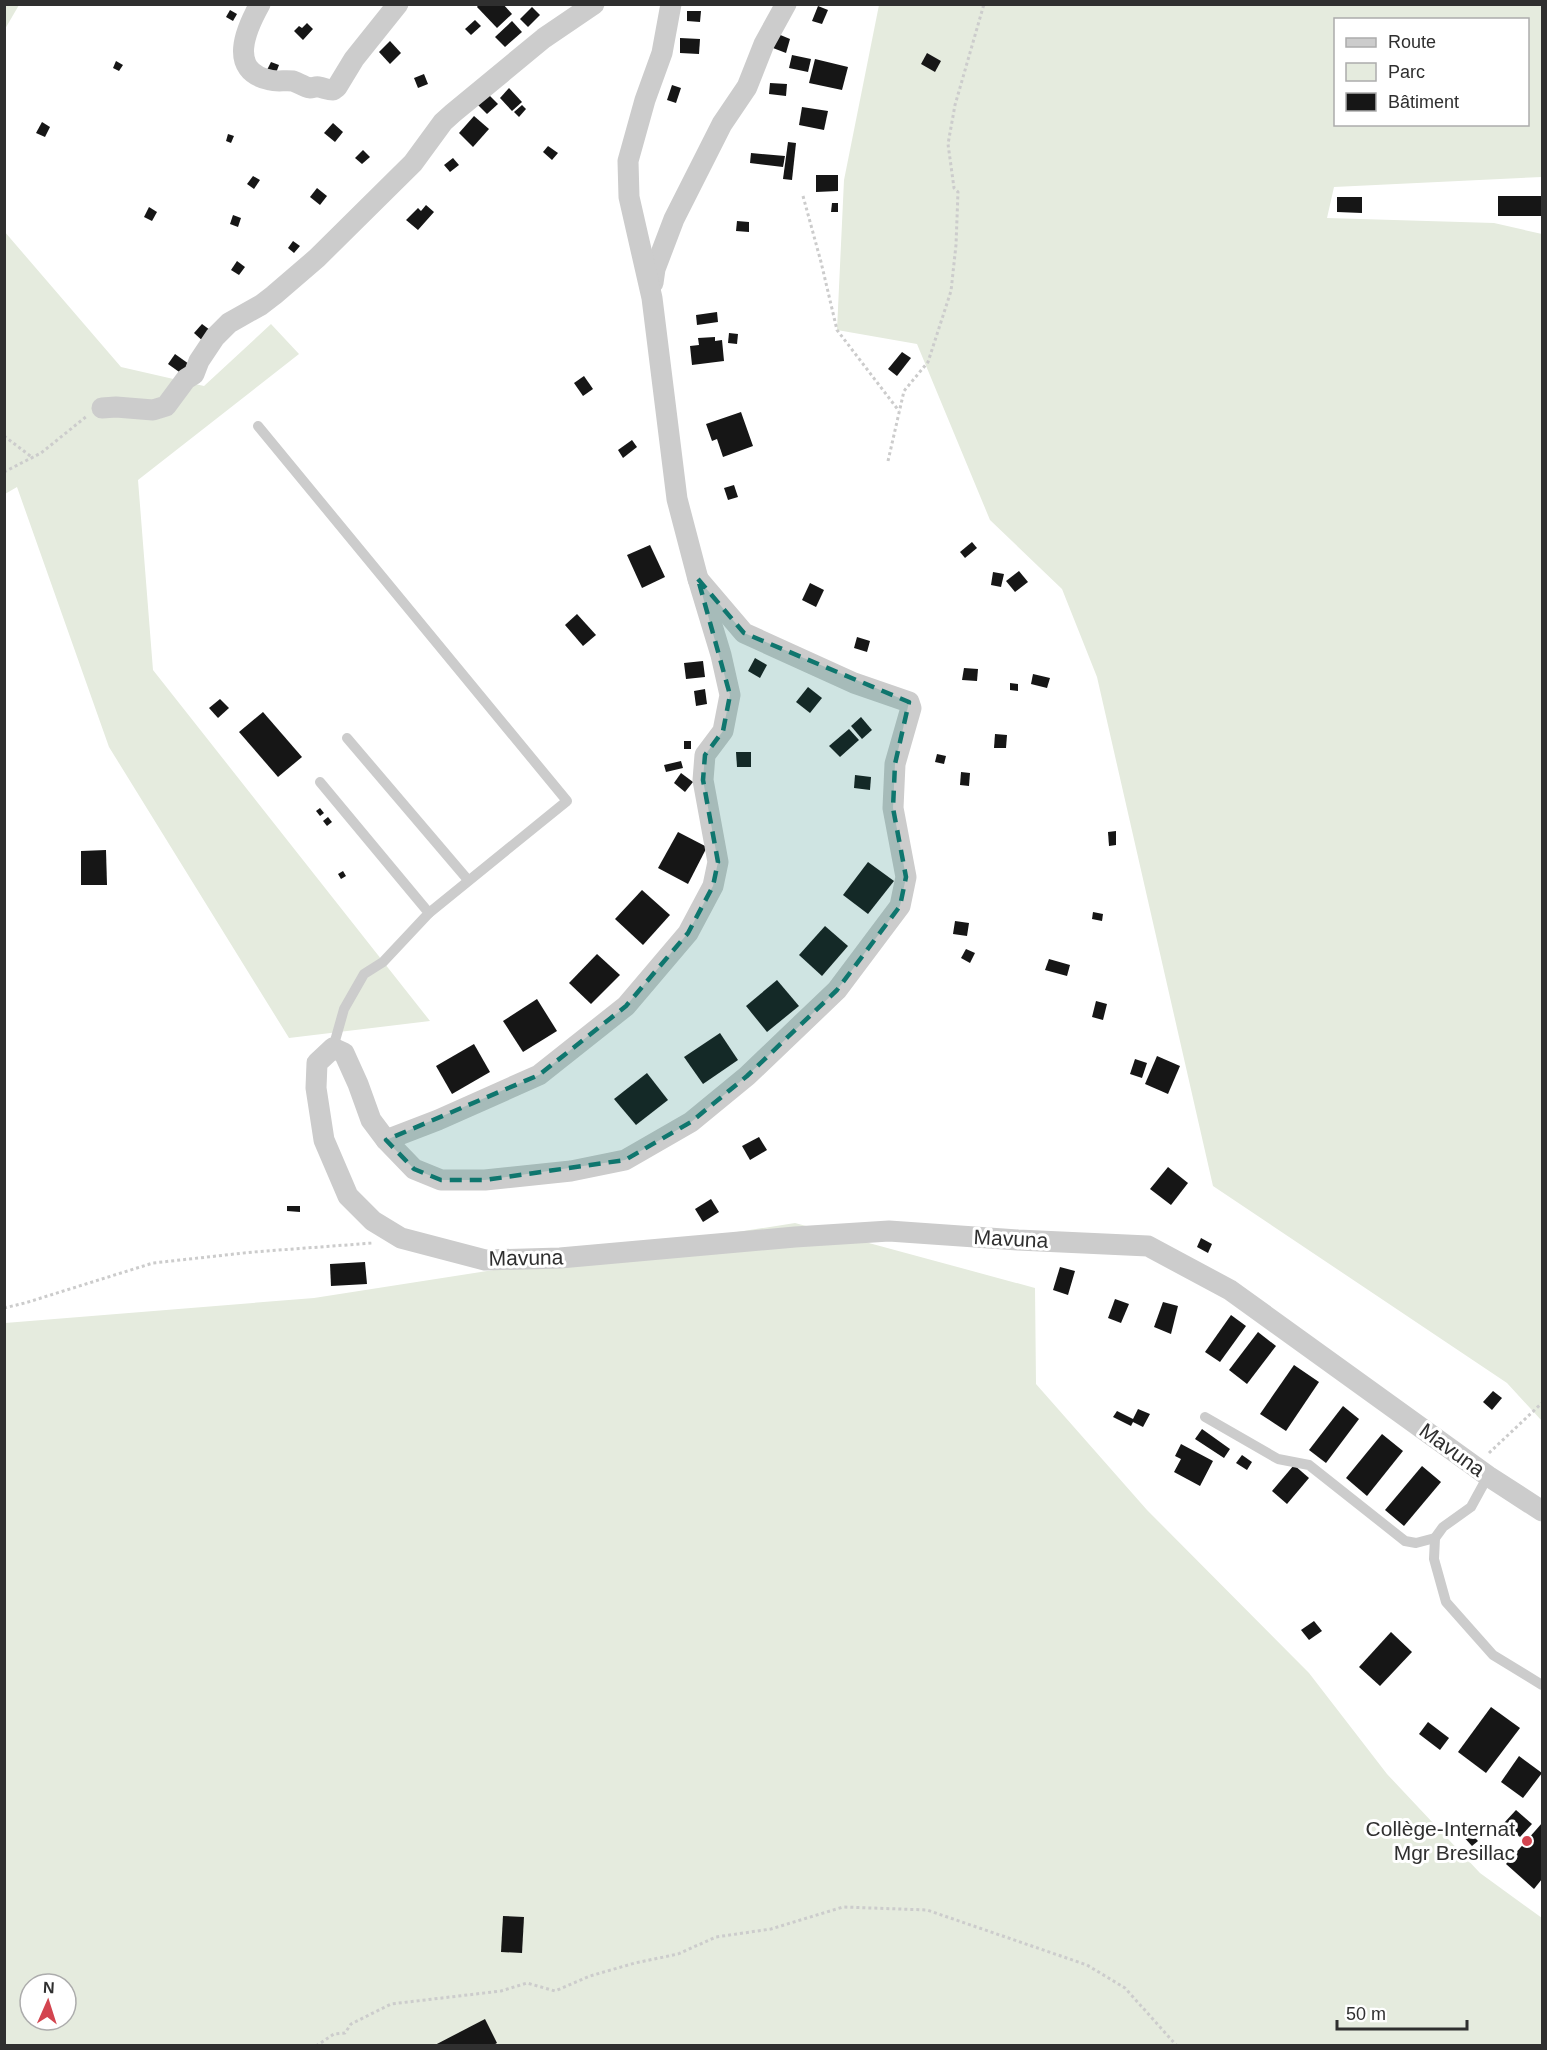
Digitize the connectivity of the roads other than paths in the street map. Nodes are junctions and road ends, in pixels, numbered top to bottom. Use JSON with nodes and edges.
{"nodes":[{"id":1,"x":260,"y":4,"type":"edge"},
{"id":2,"x":398,"y":4,"type":"edge"},
{"id":3,"x":594,"y":4,"type":"edge"},
{"id":4,"x":671,"y":4,"type":"edge"},
{"id":5,"x":786,"y":4,"type":"edge"},
{"id":6,"x":652,"y":298,"type":"junction"},
{"id":7,"x":102,"y":408,"type":"road end"},
{"id":8,"x":258,"y":426,"type":"dead end"},
{"id":9,"x":698,"y":579,"type":"junction"},
{"id":10,"x":347,"y":738,"type":"dead end"},
{"id":11,"x":320,"y":782,"type":"dead end"},
{"id":12,"x":468,"y":880,"type":"junction"},
{"id":13,"x":429,"y":913,"type":"junction"},
{"id":14,"x":333,"y":1048,"type":"junction"},
{"id":15,"x":386,"y":1140,"type":"junction"},
{"id":16,"x":1205,"y":1417,"type":"dead end"},
{"id":17,"x":1481,"y":1471,"type":"junction"},
{"id":18,"x":1542,"y":1511,"type":"edge"},
{"id":19,"x":1435,"y":1538,"type":"junction"},
{"id":20,"x":1542,"y":1685,"type":"edge"}],
"edges":[{"from":1,"to":2,"type":"street"},
{"from":3,"to":7,"type":"street"},
{"from":4,"to":6,"type":"street"},
{"from":5,"to":6,"type":"street"},
{"from":6,"to":9,"type":"street"},
{"from":8,"to":12,"type":"lane"},
{"from":9,"to":15,"type":"street"},
{"from":9,"to":15,"type":"street"},
{"from":10,"to":12,"type":"lane"},
{"from":11,"to":13,"type":"lane"},
{"from":12,"to":13,"type":"lane"},
{"from":13,"to":14,"type":"lane"},
{"from":14,"to":15,"type":"street"},
{"from":14,"to":17,"type":"street","name":"Mavuna"},
{"from":16,"to":19,"type":"lane"},
{"from":17,"to":18,"type":"street","name":"Mavuna"},
{"from":17,"to":19,"type":"lane"},
{"from":19,"to":20,"type":"lane"}]}
